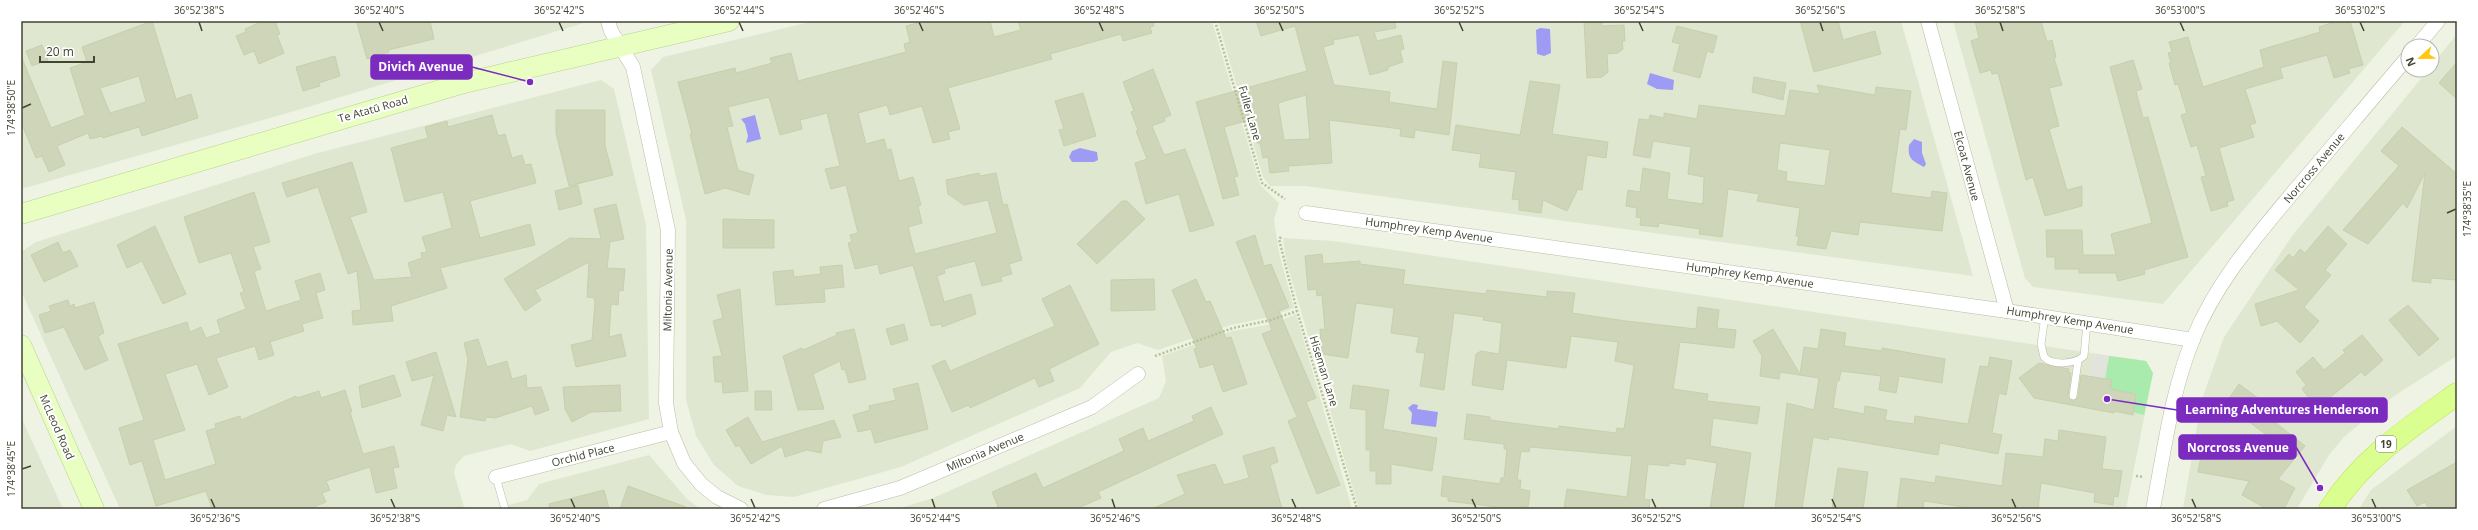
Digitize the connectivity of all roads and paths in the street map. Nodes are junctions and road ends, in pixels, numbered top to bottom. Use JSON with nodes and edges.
{"nodes":[{"id":1,"x":608,"y":21,"type":"edge"},
{"id":2,"x":729,"y":21,"type":"edge"},
{"id":3,"x":1216,"y":21,"type":"edge"},
{"id":4,"x":1928,"y":21,"type":"edge"},
{"id":5,"x":2438,"y":21,"type":"edge"},
{"id":6,"x":2424,"y":38,"type":"edge"},
{"id":7,"x":620,"y":46,"type":"junction"},
{"id":8,"x":2400,"y":67,"type":"edge"},
{"id":9,"x":1286,"y":199,"type":"dead end"},
{"id":10,"x":1306,"y":213,"type":"dead end"},
{"id":11,"x":21,"y":214,"type":"edge"},
{"id":12,"x":1281,"y":237,"type":"dead end"},
{"id":13,"x":1297,"y":311,"type":"junction"},
{"id":14,"x":2007,"y":311,"type":"junction"},
{"id":15,"x":2045,"y":316,"type":"junction"},
{"id":16,"x":2087,"y":322,"type":"junction"},
{"id":17,"x":2193,"y":340,"type":"junction"},
{"id":18,"x":21,"y":345,"type":"edge"},
{"id":19,"x":1155,"y":356,"type":"dead end"},
{"id":20,"x":2078,"y":361,"type":"junction"},
{"id":21,"x":1138,"y":374,"type":"dead end"},
{"id":22,"x":2457,"y":394,"type":"edge"},
{"id":23,"x":2073,"y":396,"type":"dead end"},
{"id":24,"x":671,"y":432,"type":"junction"},
{"id":25,"x":496,"y":477,"type":"joint"},
{"id":26,"x":94,"y":509,"type":"edge"},
{"id":27,"x":504,"y":509,"type":"edge"},
{"id":28,"x":742,"y":509,"type":"edge"},
{"id":29,"x":824,"y":509,"type":"edge"},
{"id":30,"x":1357,"y":509,"type":"edge"},
{"id":31,"x":2153,"y":509,"type":"edge"},
{"id":32,"x":2330,"y":509,"type":"edge"}],
"edges":[{"from":1,"to":7,"type":"street","name":"Miltonia Avenue"},
{"from":2,"to":7,"type":"main road","name":"Te Atatū Road"},
{"from":3,"to":9,"type":"path","name":"Fuller Lane"},
{"from":4,"to":14,"type":"street","name":"Elcoat Avenue"},
{"from":5,"to":6,"type":"street"},
{"from":7,"to":11,"type":"main road","name":"Te Atatū Road"},
{"from":7,"to":24,"type":"street","name":"Miltonia Avenue"},
{"from":8,"to":17,"type":"street","name":"Norcross Avenue"},
{"from":10,"to":14,"type":"street","name":"Humphrey Kemp Avenue"},
{"from":12,"to":13,"type":"path","name":"Hiseman Lane"},
{"from":13,"to":19,"type":"path"},
{"from":13,"to":30,"type":"path","name":"Hiseman Lane"},
{"from":14,"to":15,"type":"street","name":"Humphrey Kemp Avenue"},
{"from":15,"to":16,"type":"street","name":"Humphrey Kemp Avenue"},
{"from":15,"to":20,"type":"lane"},
{"from":16,"to":17,"type":"street","name":"Humphrey Kemp Avenue"},
{"from":16,"to":20,"type":"lane"},
{"from":17,"to":31,"type":"street","name":"Norcross Avenue"},
{"from":18,"to":26,"type":"main road","name":"McLeod Road"},
{"from":20,"to":23,"type":"lane"},
{"from":21,"to":29,"type":"street","name":"Miltonia Avenue"},
{"from":22,"to":32,"type":"main road","number":"19"},
{"from":24,"to":25,"type":"street","name":"Orchid Place"},
{"from":24,"to":28,"type":"street","name":"Miltonia Avenue"},
{"from":25,"to":27,"type":"lane"}]}
